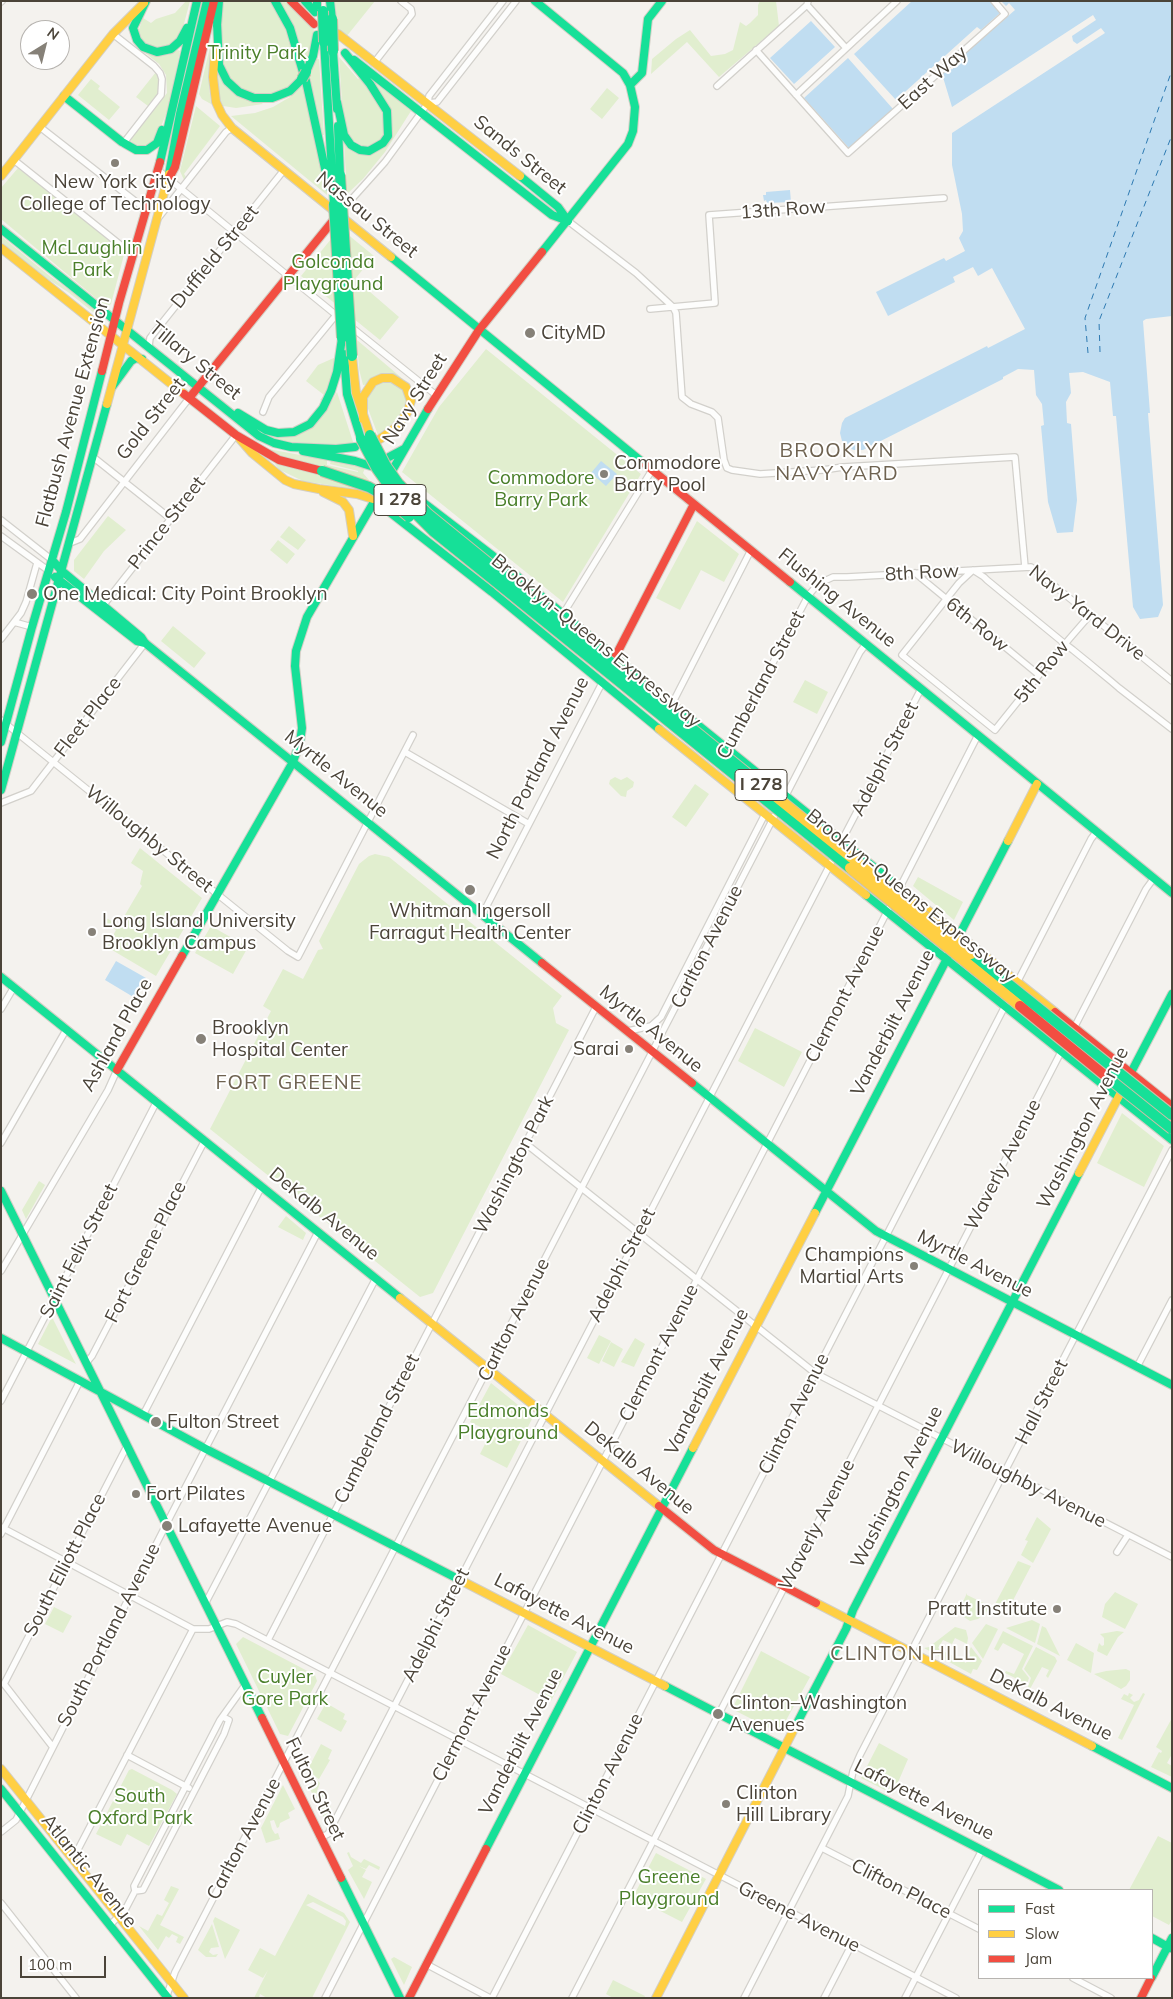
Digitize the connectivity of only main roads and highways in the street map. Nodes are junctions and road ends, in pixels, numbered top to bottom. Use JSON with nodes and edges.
{"nodes":[{"id":1,"x":146,"y":1,"type":"edge"},
{"id":2,"x":196,"y":1,"type":"edge"},
{"id":3,"x":207,"y":1,"type":"edge"},
{"id":4,"x":214,"y":1,"type":"edge"},
{"id":5,"x":219,"y":1,"type":"edge"},
{"id":6,"x":275,"y":1,"type":"edge"},
{"id":7,"x":292,"y":1,"type":"edge"},
{"id":8,"x":305,"y":1,"type":"edge"},
{"id":9,"x":330,"y":1,"type":"edge"},
{"id":10,"x":535,"y":1,"type":"edge"},
{"id":11,"x":662,"y":1,"type":"edge"},
{"id":12,"x":319,"y":6,"type":"edge"},
{"id":13,"x":217,"y":22,"type":"junction"},
{"id":14,"x":314,"y":24,"type":"dead end"},
{"id":15,"x":338,"y":34,"type":"dead end"},
{"id":16,"x":321,"y":38,"type":"junction"},
{"id":17,"x":339,"y":50,"type":"junction"},
{"id":18,"x":304,"y":76,"type":"junction"},
{"id":19,"x":630,"y":85,"type":"junction"},
{"id":20,"x":64,"y":96,"type":"junction"},
{"id":21,"x":337,"y":102,"type":"junction"},
{"id":22,"x":169,"y":120,"type":"junction"},
{"id":23,"x":1,"y":176,"type":"edge"},
{"id":24,"x":333,"y":176,"type":"junction"},
{"id":25,"x":168,"y":179,"type":"junction"},
{"id":26,"x":337,"y":209,"type":"junction"},
{"id":27,"x":568,"y":221,"type":"junction"},
{"id":28,"x":1,"y":229,"type":"edge"},
{"id":29,"x":1,"y":248,"type":"edge"},
{"id":30,"x":115,"y":318,"type":"junction"},
{"id":31,"x":127,"y":328,"type":"junction"},
{"id":32,"x":479,"y":330,"type":"junction"},
{"id":33,"x":111,"y":335,"type":"junction"},
{"id":34,"x":123,"y":344,"type":"junction"},
{"id":35,"x":345,"y":357,"type":"junction"},
{"id":36,"x":142,"y":359,"type":"junction"},
{"id":37,"x":198,"y":386,"type":"junction"},
{"id":38,"x":112,"y":387,"type":"junction"},
{"id":39,"x":190,"y":397,"type":"junction"},
{"id":40,"x":226,"y":408,"type":"junction"},
{"id":41,"x":363,"y":419,"type":"junction"},
{"id":42,"x":236,"y":435,"type":"junction"},
{"id":43,"x":366,"y":440,"type":"junction"},
{"id":44,"x":291,"y":447,"type":"junction"},
{"id":45,"x":404,"y":450,"type":"junction"},
{"id":46,"x":389,"y":457,"type":"dead end"},
{"id":47,"x":389,"y":476,"type":"junction"},
{"id":48,"x":319,"y":490,"type":"junction"},
{"id":49,"x":374,"y":500,"type":"junction"},
{"id":50,"x":694,"y":504,"type":"junction"},
{"id":51,"x":439,"y":514,"type":"junction"},
{"id":52,"x":353,"y":536,"type":"junction"},
{"id":53,"x":421,"y":536,"type":"junction"},
{"id":54,"x":455,"y":549,"type":"junction"},
{"id":55,"x":494,"y":557,"type":"junction"},
{"id":56,"x":52,"y":560,"type":"junction"},
{"id":57,"x":49,"y":571,"type":"junction"},
{"id":58,"x":62,"y":571,"type":"junction"},
{"id":59,"x":477,"y":580,"type":"junction"},
{"id":60,"x":59,"y":581,"type":"junction"},
{"id":61,"x":101,"y":608,"type":"junction"},
{"id":62,"x":616,"y":657,"type":"junction"},
{"id":63,"x":602,"y":683,"type":"junction"},
{"id":64,"x":4,"y":722,"type":"edge"},
{"id":65,"x":1,"y":742,"type":"edge"},
{"id":66,"x":293,"y":762,"type":"junction"},
{"id":67,"x":1037,"y":784,"type":"junction"},
{"id":68,"x":1,"y":790,"type":"edge"},
{"id":69,"x":1172,"y":893,"type":"edge"},
{"id":70,"x":958,"y":935,"type":"junction"},
{"id":71,"x":946,"y":959,"type":"junction"},
{"id":72,"x":1,"y":977,"type":"edge"},
{"id":73,"x":1172,"y":994,"type":"edge"},
{"id":74,"x":117,"y":1070,"type":"junction"},
{"id":75,"x":1131,"y":1074,"type":"junction"},
{"id":76,"x":1118,"y":1098,"type":"junction"},
{"id":77,"x":1172,"y":1106,"type":"edge"},
{"id":78,"x":1172,"y":1115,"type":"edge"},
{"id":79,"x":1172,"y":1129,"type":"edge"},
{"id":80,"x":1172,"y":1140,"type":"edge"},
{"id":81,"x":1,"y":1191,"type":"edge"},
{"id":82,"x":826,"y":1192,"type":"junction"},
{"id":83,"x":1013,"y":1303,"type":"junction"},
{"id":84,"x":1,"y":1338,"type":"edge"},
{"id":85,"x":1172,"y":1385,"type":"edge"},
{"id":86,"x":100,"y":1392,"type":"junction"},
{"id":87,"x":662,"y":1509,"type":"junction"},
{"id":88,"x":849,"y":1621,"type":"junction"},
{"id":89,"x":590,"y":1647,"type":"junction"},
{"id":90,"x":785,"y":1748,"type":"junction"},
{"id":91,"x":1,"y":1769,"type":"edge"},
{"id":92,"x":1172,"y":1788,"type":"edge"},
{"id":93,"x":1,"y":1789,"type":"edge"},
{"id":94,"x":1057,"y":1889,"type":"edge"},
{"id":95,"x":1153,"y":1938,"type":"edge"},
{"id":96,"x":1170,"y":1944,"type":"edge"},
{"id":97,"x":1153,"y":1975,"type":"edge"},
{"id":98,"x":1151,"y":1979,"type":"edge"},
{"id":99,"x":167,"y":1997,"type":"edge"},
{"id":100,"x":184,"y":1998,"type":"edge"},
{"id":101,"x":400,"y":1998,"type":"edge"},
{"id":102,"x":409,"y":1998,"type":"edge"},
{"id":103,"x":656,"y":1998,"type":"edge"},
{"id":104,"x":1141,"y":1998,"type":"edge"}],
"edges":[{"from":1,"to":2,"type":"main road"},
{"from":1,"to":20,"type":"main road"},
{"from":2,"to":22,"type":"main road","name":"Flatbush Avenue Extension"},
{"from":3,"to":25,"type":"main road","name":"Flatbush Avenue Extension"},
{"from":4,"to":25,"type":"main road","name":"Flatbush Avenue Extension"},
{"from":5,"to":13,"type":"main road"},
{"from":6,"to":18,"type":"main road"},
{"from":7,"to":14,"type":"main road"},
{"from":8,"to":12,"type":"main road"},
{"from":9,"to":17,"type":"main road","name":"Brooklyn-Queens Expressway","number":"I 278","bridge":true},
{"from":10,"to":19,"type":"main road"},
{"from":11,"to":19,"type":"main road"},
{"from":12,"to":16,"type":"main road","name":"Brooklyn-Queens Expressway","number":"I 278","bridge":true},
{"from":13,"to":18,"type":"main road"},
{"from":13,"to":26,"type":"main road","name":"Nassau Street"},
{"from":15,"to":27,"type":"main road","name":"Sands Street"},
{"from":16,"to":18,"type":"main road"},
{"from":16,"to":24,"type":"main road","name":"Brooklyn-Queens Expressway","number":"I 278"},
{"from":17,"to":21,"type":"main road","name":"Brooklyn-Queens Expressway","number":"I 278"},
{"from":17,"to":21,"type":"main road"},
{"from":17,"to":27,"type":"main road","name":"Sands Street"},
{"from":18,"to":24,"type":"main road"},
{"from":19,"to":27,"type":"main road","name":"Navy Street"},
{"from":20,"to":22,"type":"main road"},
{"from":20,"to":23,"type":"main road"},
{"from":21,"to":24,"type":"main road","name":"Brooklyn-Queens Expressway","number":"I 278"},
{"from":22,"to":30,"type":"main road","name":"Flatbush Avenue Extension"},
{"from":24,"to":26,"type":"main road"},
{"from":24,"to":35,"type":"main road","name":"Brooklyn-Queens Expressway","number":"I 278","bridge":true},
{"from":25,"to":31,"type":"main road","name":"Flatbush Avenue Extension"},
{"from":26,"to":32,"type":"main road","name":"Nassau Street"},
{"from":26,"to":35,"type":"main road","bridge":true},
{"from":26,"to":37,"type":"main road","name":"Gold Street"},
{"from":27,"to":32,"type":"main road","name":"Navy Street"},
{"from":28,"to":30,"type":"main road","name":"Tillary Street"},
{"from":29,"to":33,"type":"main road","name":"Tillary Street"},
{"from":30,"to":31,"type":"main road","name":"Tillary Street"},
{"from":30,"to":33,"type":"main road","name":"Flatbush Avenue Extension"},
{"from":31,"to":34,"type":"main road","name":"Flatbush Avenue Extension"},
{"from":31,"to":37,"type":"main road","name":"Tillary Street"},
{"from":32,"to":45,"type":"main road","name":"Navy Street"},
{"from":32,"to":50,"type":"main road","name":"Flushing Avenue"},
{"from":33,"to":34,"type":"main road","name":"Tillary Street"},
{"from":33,"to":56,"type":"main road","name":"Flatbush Avenue Extension"},
{"from":34,"to":36,"type":"main road","name":"Tillary Street"},
{"from":34,"to":38,"type":"main road","name":"Flatbush Avenue Extension"},
{"from":35,"to":40,"type":"main road"},
{"from":35,"to":41,"type":"main road","name":"Brooklyn-Queens Expressway","number":"I 278"},
{"from":35,"to":43,"type":"main road","name":"Brooklyn-Queens Expressway","number":"I 278"},
{"from":36,"to":38,"type":"main road"},
{"from":36,"to":39,"type":"main road","name":"Tillary Street"},
{"from":37,"to":39,"type":"main road","name":"Gold Street"},
{"from":37,"to":40,"type":"main road","name":"Tillary Street"},
{"from":38,"to":58,"type":"main road","name":"Flatbush Avenue Extension"},
{"from":39,"to":42,"type":"main road","name":"Tillary Street"},
{"from":40,"to":44,"type":"main road","name":"Tillary Street"},
{"from":41,"to":43,"type":"main road","name":"Brooklyn-Queens Expressway","number":"I 278"},
{"from":41,"to":43,"type":"main road"},
{"from":42,"to":48,"type":"main road","name":"Tillary Street"},
{"from":42,"to":54,"type":"main road","bridge":true},
{"from":43,"to":44,"type":"main road"},
{"from":43,"to":54,"type":"main road","name":"Brooklyn-Queens Expressway","number":"I 278","bridge":true},
{"from":43,"to":78,"type":"main road","name":"Brooklyn-Queens Expressway","number":"I 278","bridge":true},
{"from":44,"to":47,"type":"main road","name":"Tillary Street"},
{"from":45,"to":46,"type":"main road"},
{"from":45,"to":47,"type":"main road","name":"Navy Street"},
{"from":47,"to":49,"type":"main road","name":"Navy Street"},
{"from":47,"to":51,"type":"main road","name":"Tillary Street"},
{"from":48,"to":49,"type":"main road","name":"Tillary Street"},
{"from":48,"to":52,"type":"main road"},
{"from":49,"to":52,"type":"main road","name":"Navy Street"},
{"from":49,"to":53,"type":"main road"},
{"from":50,"to":62,"type":"main road","name":"North Portland Avenue"},
{"from":50,"to":67,"type":"main road","name":"Flushing Avenue"},
{"from":51,"to":53,"type":"main road"},
{"from":51,"to":55,"type":"main road","name":"Tillary Street"},
{"from":52,"to":66,"type":"main road","name":"Navy Street"},
{"from":53,"to":59,"type":"main road"},
{"from":54,"to":79,"type":"main road","name":"Brooklyn-Queens Expressway","number":"I 278","bridge":true},
{"from":55,"to":59,"type":"main road"},
{"from":55,"to":62,"type":"main road","name":"Tillary Street"},
{"from":56,"to":57,"type":"main road","name":"Flatbush Avenue Extension"},
{"from":56,"to":58,"type":"main road","name":"Myrtle Avenue"},
{"from":57,"to":60,"type":"main road","name":"Myrtle Avenue"},
{"from":57,"to":64,"type":"main road","name":"Flatbush Avenue Extension"},
{"from":58,"to":60,"type":"main road","name":"Flatbush Avenue Extension"},
{"from":58,"to":61,"type":"main road","name":"Myrtle Avenue"},
{"from":59,"to":63,"type":"main road"},
{"from":60,"to":61,"type":"main road","name":"Myrtle Avenue"},
{"from":60,"to":68,"type":"main road","name":"Flatbush Avenue Extension"},
{"from":61,"to":66,"type":"main road","name":"Myrtle Avenue"},
{"from":62,"to":63,"type":"main road","name":"North Portland Avenue"},
{"from":62,"to":70,"type":"main road","name":"Tillary Street"},
{"from":63,"to":71,"type":"main road"},
{"from":64,"to":65,"type":"main road","name":"Flatbush Avenue Extension"},
{"from":66,"to":74,"type":"main road","name":"Ashland Place"},
{"from":66,"to":82,"type":"main road","name":"Myrtle Avenue"},
{"from":67,"to":69,"type":"main road","name":"Flushing Avenue"},
{"from":67,"to":70,"type":"main road","name":"Vanderbilt Avenue"},
{"from":70,"to":71,"type":"main road","name":"Vanderbilt Avenue"},
{"from":70,"to":75,"type":"main road","name":"Tillary Street"},
{"from":71,"to":76,"type":"main road"},
{"from":71,"to":82,"type":"main road","name":"Vanderbilt Avenue"},
{"from":72,"to":74,"type":"main road","name":"DeKalb Avenue"},
{"from":73,"to":75,"type":"main road","name":"Washington Avenue"},
{"from":74,"to":87,"type":"main road","name":"DeKalb Avenue"},
{"from":75,"to":76,"type":"main road","name":"Washington Avenue"},
{"from":75,"to":77,"type":"main road","name":"Tillary Street"},
{"from":76,"to":80,"type":"main road"},
{"from":76,"to":83,"type":"main road","name":"Washington Avenue"},
{"from":81,"to":86,"type":"main road","name":"Fulton Street"},
{"from":82,"to":83,"type":"main road","name":"Myrtle Avenue"},
{"from":82,"to":87,"type":"main road","name":"Vanderbilt Avenue"},
{"from":83,"to":85,"type":"main road","name":"Myrtle Avenue"},
{"from":83,"to":88,"type":"main road","name":"Washington Avenue"},
{"from":84,"to":86,"type":"main road","name":"Lafayette Avenue"},
{"from":86,"to":89,"type":"main road","name":"Lafayette Avenue"},
{"from":86,"to":101,"type":"main road","name":"Fulton Street"},
{"from":87,"to":88,"type":"main road","name":"DeKalb Avenue"},
{"from":87,"to":89,"type":"main road","name":"Vanderbilt Avenue"},
{"from":88,"to":90,"type":"main road","name":"Washington Avenue"},
{"from":88,"to":92,"type":"main road","name":"DeKalb Avenue"},
{"from":89,"to":90,"type":"main road","name":"Lafayette Avenue"},
{"from":89,"to":102,"type":"main road","name":"Vanderbilt Avenue"},
{"from":90,"to":94,"type":"main road","name":"Lafayette Avenue"},
{"from":90,"to":103,"type":"main road","name":"Washington Avenue"},
{"from":91,"to":100,"type":"main road","name":"Atlantic Avenue"},
{"from":93,"to":99,"type":"main road","name":"Atlantic Avenue"},
{"from":95,"to":96,"type":"main road"},
{"from":96,"to":97,"type":"main road"},
{"from":98,"to":104,"type":"main road"}]}
